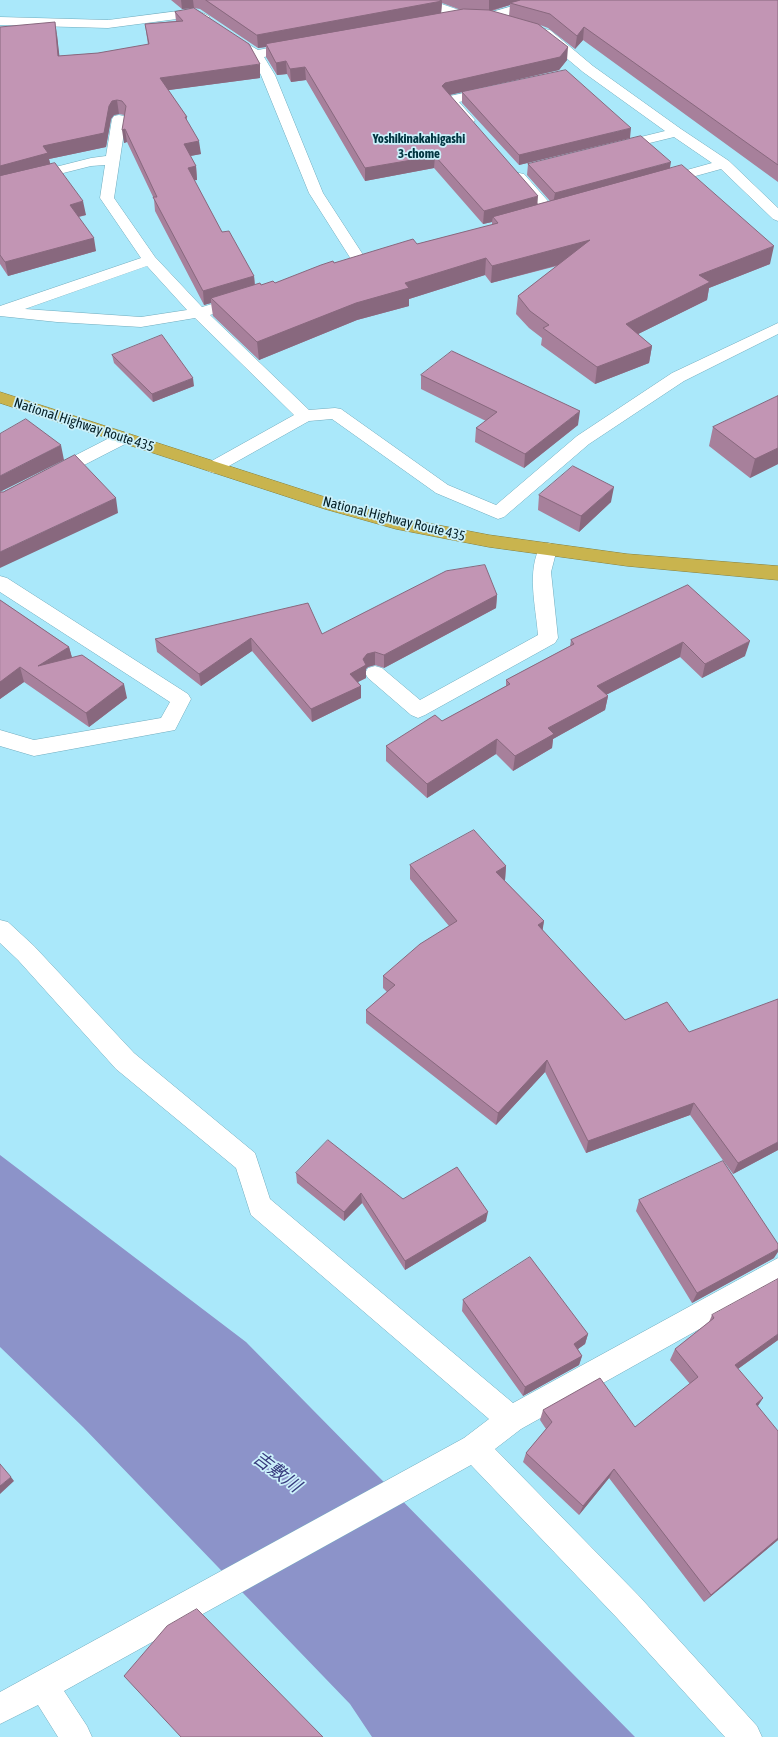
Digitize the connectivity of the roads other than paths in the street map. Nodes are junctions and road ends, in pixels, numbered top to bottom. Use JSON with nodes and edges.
{"nodes":[{"id":1,"x":418,"y":0,"type":"edge"},
{"id":2,"x":546,"y":0,"type":"edge"},
{"id":3,"x":463,"y":16,"type":"junction"},
{"id":4,"x":490,"y":17,"type":"junction"},
{"id":5,"x":440,"y":20,"type":"edge"},
{"id":6,"x":0,"y":22,"type":"edge"},
{"id":7,"x":513,"y":24,"type":"edge"},
{"id":8,"x":213,"y":25,"type":"edge"},
{"id":9,"x":536,"y":30,"type":"edge"},
{"id":10,"x":238,"y":42,"type":"edge"},
{"id":11,"x":310,"y":44,"type":"edge"},
{"id":12,"x":256,"y":54,"type":"junction"},
{"id":13,"x":588,"y":69,"type":"junction"},
{"id":14,"x":573,"y":72,"type":"dead end"},
{"id":15,"x":504,"y":88,"type":"edge"},
{"id":16,"x":119,"y":119,"type":"edge"},
{"id":17,"x":475,"y":128,"type":"edge"},
{"id":18,"x":676,"y":132,"type":"junction"},
{"id":19,"x":607,"y":149,"type":"edge"},
{"id":20,"x":113,"y":160,"type":"junction"},
{"id":21,"x":724,"y":164,"type":"junction"},
{"id":22,"x":530,"y":168,"type":"edge"},
{"id":23,"x":0,"y":185,"type":"edge"},
{"id":24,"x":648,"y":185,"type":"edge"},
{"id":25,"x":565,"y":208,"type":"edge"},
{"id":26,"x":550,"y":212,"type":"junction"},
{"id":27,"x":535,"y":216,"type":"edge"},
{"id":28,"x":778,"y":216,"type":"edge"},
{"id":29,"x":150,"y":260,"type":"junction"},
{"id":30,"x":376,"y":260,"type":"edge"},
{"id":31,"x":258,"y":296,"type":"edge"},
{"id":32,"x":2,"y":311,"type":"edge"},
{"id":33,"x":199,"y":314,"type":"junction"},
{"id":34,"x":778,"y":328,"type":"edge"},
{"id":35,"x":0,"y":397,"type":"edge"},
{"id":36,"x":305,"y":416,"type":"junction"},
{"id":37,"x":124,"y":438,"type":"junction"},
{"id":38,"x":214,"y":468,"type":"junction"},
{"id":39,"x":0,"y":500,"type":"edge"},
{"id":40,"x":548,"y":549,"type":"junction"},
{"id":41,"x":778,"y":573,"type":"edge"},
{"id":42,"x":0,"y":583,"type":"edge"},
{"id":43,"x":375,"y":673,"type":"dead end"},
{"id":44,"x":0,"y":738,"type":"edge"},
{"id":45,"x":0,"y":929,"type":"edge"},
{"id":46,"x":778,"y":1271,"type":"edge"},
{"id":47,"x":511,"y":1419,"type":"junction"},
{"id":48,"x":474,"y":1448,"type":"junction"},
{"id":49,"x":43,"y":1686,"type":"junction"},
{"id":50,"x":0,"y":1709,"type":"edge"},
{"id":51,"x":76,"y":1737,"type":"edge"},
{"id":52,"x":746,"y":1737,"type":"edge"}],
"edges":[{"from":1,"to":3,"type":"street"},
{"from":2,"to":4,"type":"street"},
{"from":3,"to":4,"type":"street"},
{"from":3,"to":5,"type":"street"},
{"from":4,"to":7,"type":"street"},
{"from":6,"to":8,"type":"street"},
{"from":9,"to":13,"type":"street"},
{"from":10,"to":12,"type":"street"},
{"from":11,"to":12,"type":"street"},
{"from":12,"to":30,"type":"street"},
{"from":13,"to":14,"type":"street"},
{"from":13,"to":18,"type":"street"},
{"from":15,"to":17,"type":"street"},
{"from":16,"to":20,"type":"street"},
{"from":18,"to":19,"type":"street"},
{"from":18,"to":21,"type":"street"},
{"from":20,"to":23,"type":"street"},
{"from":20,"to":29,"type":"street"},
{"from":21,"to":24,"type":"street"},
{"from":21,"to":28,"type":"street"},
{"from":22,"to":26,"type":"street"},
{"from":25,"to":26,"type":"street"},
{"from":26,"to":27,"type":"street"},
{"from":29,"to":32,"type":"street"},
{"from":29,"to":33,"type":"street"},
{"from":31,"to":33,"type":"street"},
{"from":32,"to":33,"type":"street"},
{"from":33,"to":36,"type":"street"},
{"from":34,"to":36,"type":"street"},
{"from":35,"to":37,"type":"highway","name":"National Highway Route 435"},
{"from":36,"to":38,"type":"street"},
{"from":37,"to":38,"type":"highway","name":"National Highway Route 435"},
{"from":37,"to":39,"type":"street"},
{"from":38,"to":40,"type":"highway","name":"National Highway Route 435"},
{"from":40,"to":41,"type":"highway","name":"National Highway Route 435"},
{"from":40,"to":43,"type":"street"},
{"from":42,"to":44,"type":"street"},
{"from":45,"to":47,"type":"street"},
{"from":46,"to":47,"type":"street"},
{"from":47,"to":48,"type":"street"},
{"from":48,"to":49,"type":"street"},
{"from":48,"to":52,"type":"street"},
{"from":49,"to":50,"type":"street"},
{"from":49,"to":51,"type":"street"}]}
